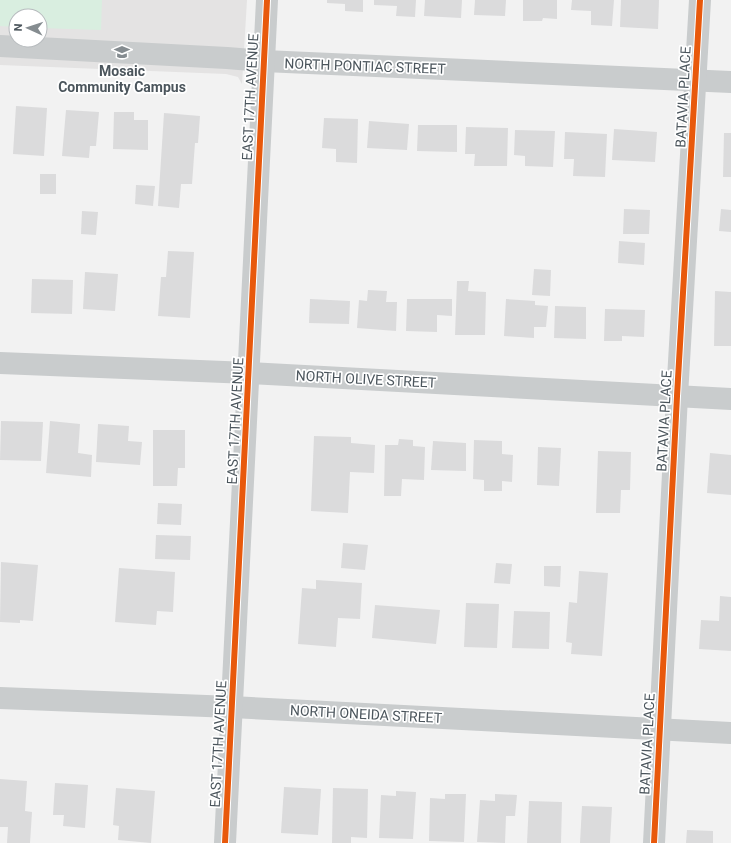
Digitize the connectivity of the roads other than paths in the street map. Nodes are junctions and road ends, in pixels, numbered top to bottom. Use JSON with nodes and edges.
{"nodes":[{"id":1,"x":267,"y":0,"type":"edge"},
{"id":2,"x":700,"y":0,"type":"edge"},
{"id":3,"x":0,"y":46,"type":"edge"},
{"id":4,"x":264,"y":61,"type":"junction"},
{"id":5,"x":696,"y":80,"type":"junction"},
{"id":6,"x":731,"y":82,"type":"edge"},
{"id":7,"x":0,"y":363,"type":"edge"},
{"id":8,"x":249,"y":373,"type":"junction"},
{"id":9,"x":677,"y":396,"type":"junction"},
{"id":10,"x":731,"y":399,"type":"edge"},
{"id":11,"x":0,"y":698,"type":"edge"},
{"id":12,"x":232,"y":707,"type":"junction"},
{"id":13,"x":660,"y":729,"type":"junction"},
{"id":14,"x":731,"y":733,"type":"edge"},
{"id":15,"x":225,"y":843,"type":"edge"},
{"id":16,"x":654,"y":843,"type":"edge"}],
"edges":[{"from":1,"to":4,"type":"street","name":"EAST 17TH AVENUE"},
{"from":2,"to":5,"type":"street","name":"BATAVIA PLACE"},
{"from":3,"to":4,"type":"street","name":"NORTH PONTIAC STREET"},
{"from":4,"to":5,"type":"street","name":"NORTH PONTIAC STREET"},
{"from":4,"to":8,"type":"street","name":"EAST 17TH AVENUE"},
{"from":5,"to":6,"type":"street","name":"NORTH PONTIAC STREET"},
{"from":5,"to":9,"type":"street","name":"BATAVIA PLACE"},
{"from":7,"to":8,"type":"street","name":"NORTH OLIVE STREET"},
{"from":8,"to":9,"type":"street","name":"NORTH OLIVE STREET"},
{"from":8,"to":12,"type":"street","name":"EAST 17TH AVENUE"},
{"from":9,"to":10,"type":"street","name":"NORTH OLIVE STREET"},
{"from":9,"to":13,"type":"street","name":"BATAVIA PLACE"},
{"from":11,"to":12,"type":"street","name":"NORTH ONEIDA STREET"},
{"from":12,"to":13,"type":"street","name":"NORTH ONEIDA STREET"},
{"from":12,"to":15,"type":"street","name":"EAST 17TH AVENUE"},
{"from":13,"to":14,"type":"street","name":"NORTH ONEIDA STREET"},
{"from":13,"to":16,"type":"street","name":"BATAVIA PLACE"}]}
